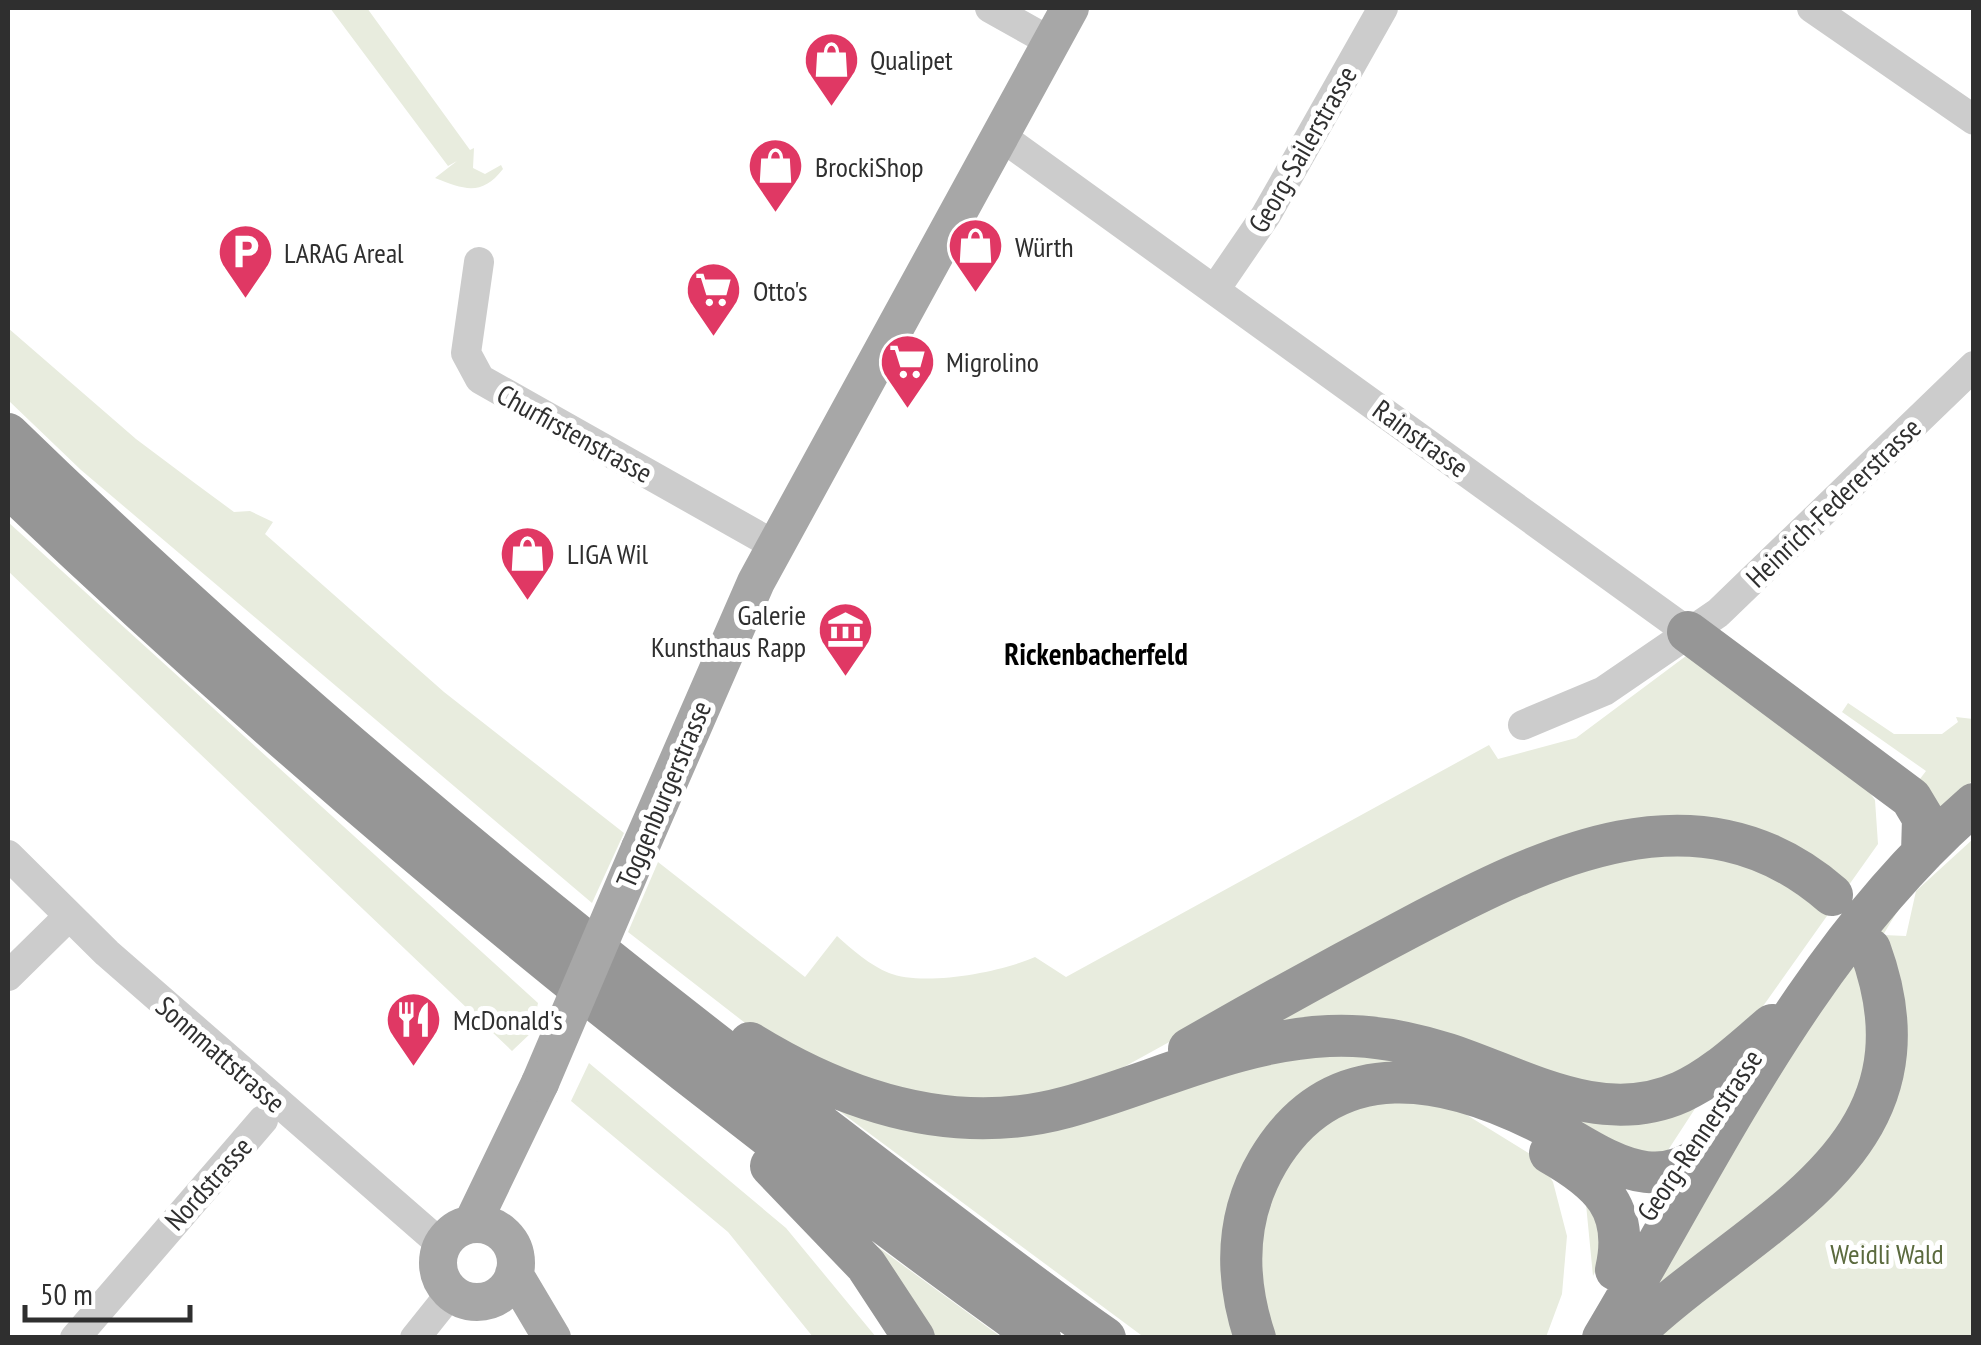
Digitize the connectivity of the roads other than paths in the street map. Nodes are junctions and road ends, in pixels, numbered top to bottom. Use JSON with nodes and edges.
{"nodes":[{"id":1,"x":990,"y":8,"type":"edge"},
{"id":2,"x":1070,"y":8,"type":"edge"},
{"id":3,"x":1382,"y":8,"type":"edge"},
{"id":4,"x":1812,"y":8,"type":"edge"},
{"id":5,"x":1051,"y":42,"type":"junction"},
{"id":6,"x":1974,"y":120,"type":"edge"},
{"id":7,"x":998,"y":134,"type":"junction"},
{"id":8,"x":479,"y":262,"type":"dead end"},
{"id":9,"x":1216,"y":288,"type":"junction"},
{"id":10,"x":1974,"y":366,"type":"edge"},
{"id":11,"x":8,"y":434,"type":"edge"},
{"id":12,"x":8,"y":486,"type":"edge"},
{"id":13,"x":776,"y":546,"type":"junction"},
{"id":14,"x":1688,"y":632,"type":"junction"},
{"id":15,"x":1524,"y":725,"type":"dead end"},
{"id":16,"x":1974,"y":804,"type":"edge"},
{"id":17,"x":1922,"y":853,"type":"junction"},
{"id":18,"x":8,"y":855,"type":"edge"},
{"id":19,"x":521,"y":890,"type":"junction"},
{"id":20,"x":1832,"y":894,"type":"dead end"},
{"id":21,"x":68,"y":917,"type":"junction"},
{"id":22,"x":1870,"y":949,"type":"dead end"},
{"id":23,"x":8,"y":976,"type":"edge"},
{"id":24,"x":1805,"y":994,"type":"junction"},
{"id":25,"x":621,"y":1019,"type":"junction"},
{"id":26,"x":1772,"y":1025,"type":"junction"},
{"id":27,"x":1110,"y":1092,"type":"junction"},
{"id":28,"x":1464,"y":1092,"type":"junction"},
{"id":29,"x":534,"y":1098,"type":"junction"},
{"id":30,"x":264,"y":1120,"type":"dead end"},
{"id":31,"x":1710,"y":1152,"type":"junction"},
{"id":32,"x":1669,"y":1172,"type":"junction"},
{"id":33,"x":457,"y":1234,"type":"junction"},
{"id":34,"x":512,"y":1258,"type":"junction"},
{"id":35,"x":1616,"y":1270,"type":"junction"},
{"id":36,"x":468,"y":1297,"type":"junction"},
{"id":37,"x":74,"y":1338,"type":"edge"},
{"id":38,"x":415,"y":1338,"type":"edge"},
{"id":39,"x":530,"y":1338,"type":"edge"},
{"id":40,"x":552,"y":1338,"type":"edge"},
{"id":41,"x":914,"y":1338,"type":"edge"},
{"id":42,"x":1040,"y":1338,"type":"edge"},
{"id":43,"x":1105,"y":1338,"type":"edge"},
{"id":44,"x":1255,"y":1338,"type":"edge"},
{"id":45,"x":1578,"y":1338,"type":"edge"},
{"id":46,"x":1604,"y":1338,"type":"edge"},
{"id":47,"x":1629,"y":1338,"type":"edge"}],
"edges":[{"from":1,"to":5,"type":"street"},
{"from":2,"to":5,"type":"main road","name":"Toggenburgerstrasse"},
{"from":3,"to":9,"type":"street","name":"Georg-Sailerstrasse"},
{"from":4,"to":6,"type":"street"},
{"from":5,"to":7,"type":"main road","name":"Toggenburgerstrasse"},
{"from":7,"to":9,"type":"street","name":"Rainstrasse"},
{"from":7,"to":13,"type":"main road","name":"Toggenburgerstrasse"},
{"from":8,"to":13,"type":"street","name":"Churfirstenstrasse"},
{"from":9,"to":14,"type":"street","name":"Rainstrasse"},
{"from":10,"to":14,"type":"street","name":"Heinrich-Federerstrasse"},
{"from":11,"to":19,"type":"highway"},
{"from":12,"to":25,"type":"highway"},
{"from":13,"to":29,"type":"main road","name":"Toggenburgerstrasse","bridge":true},
{"from":14,"to":15,"type":"street"},
{"from":14,"to":17,"type":"highway"},
{"from":16,"to":17,"type":"highway","name":"Georg-Rennerstrasse"},
{"from":17,"to":24,"type":"highway","name":"Georg-Rennerstrasse"},
{"from":18,"to":21,"type":"street","name":"Sonnmattstrasse"},
{"from":19,"to":27,"type":"highway"},
{"from":19,"to":43,"type":"highway"},
{"from":20,"to":27,"type":"highway"},
{"from":21,"to":23,"type":"street"},
{"from":21,"to":33,"type":"street","name":"Sonnmattstrasse"},
{"from":22,"to":47,"type":"highway"},
{"from":24,"to":26,"type":"highway","name":"Georg-Rennerstrasse"},
{"from":24,"to":31,"type":"highway","name":"Georg-Rennerstrasse"},
{"from":25,"to":41,"type":"highway"},
{"from":25,"to":42,"type":"highway"},
{"from":26,"to":27,"type":"highway"},
{"from":26,"to":32,"type":"highway","name":"Georg-Rennerstrasse"},
{"from":28,"to":32,"type":"highway"},
{"from":28,"to":35,"type":"highway"},
{"from":28,"to":44,"type":"highway"},
{"from":29,"to":33,"type":"main road","name":"Toggenburgerstrasse"},
{"from":29,"to":34,"type":"main road","name":"Toggenburgerstrasse"},
{"from":30,"to":37,"type":"street","name":"Nordstrasse"},
{"from":31,"to":32,"type":"highway"},
{"from":31,"to":46,"type":"highway","name":"Georg-Rennerstrasse"},
{"from":32,"to":35,"type":"highway","name":"Georg-Rennerstrasse"},
{"from":33,"to":34,"type":"main road"},
{"from":33,"to":36,"type":"main road"},
{"from":34,"to":36,"type":"main road"},
{"from":34,"to":40,"type":"main road"},
{"from":35,"to":45,"type":"highway","name":"Georg-Rennerstrasse"},
{"from":36,"to":38,"type":"street"},
{"from":36,"to":39,"type":"main road"}]}
